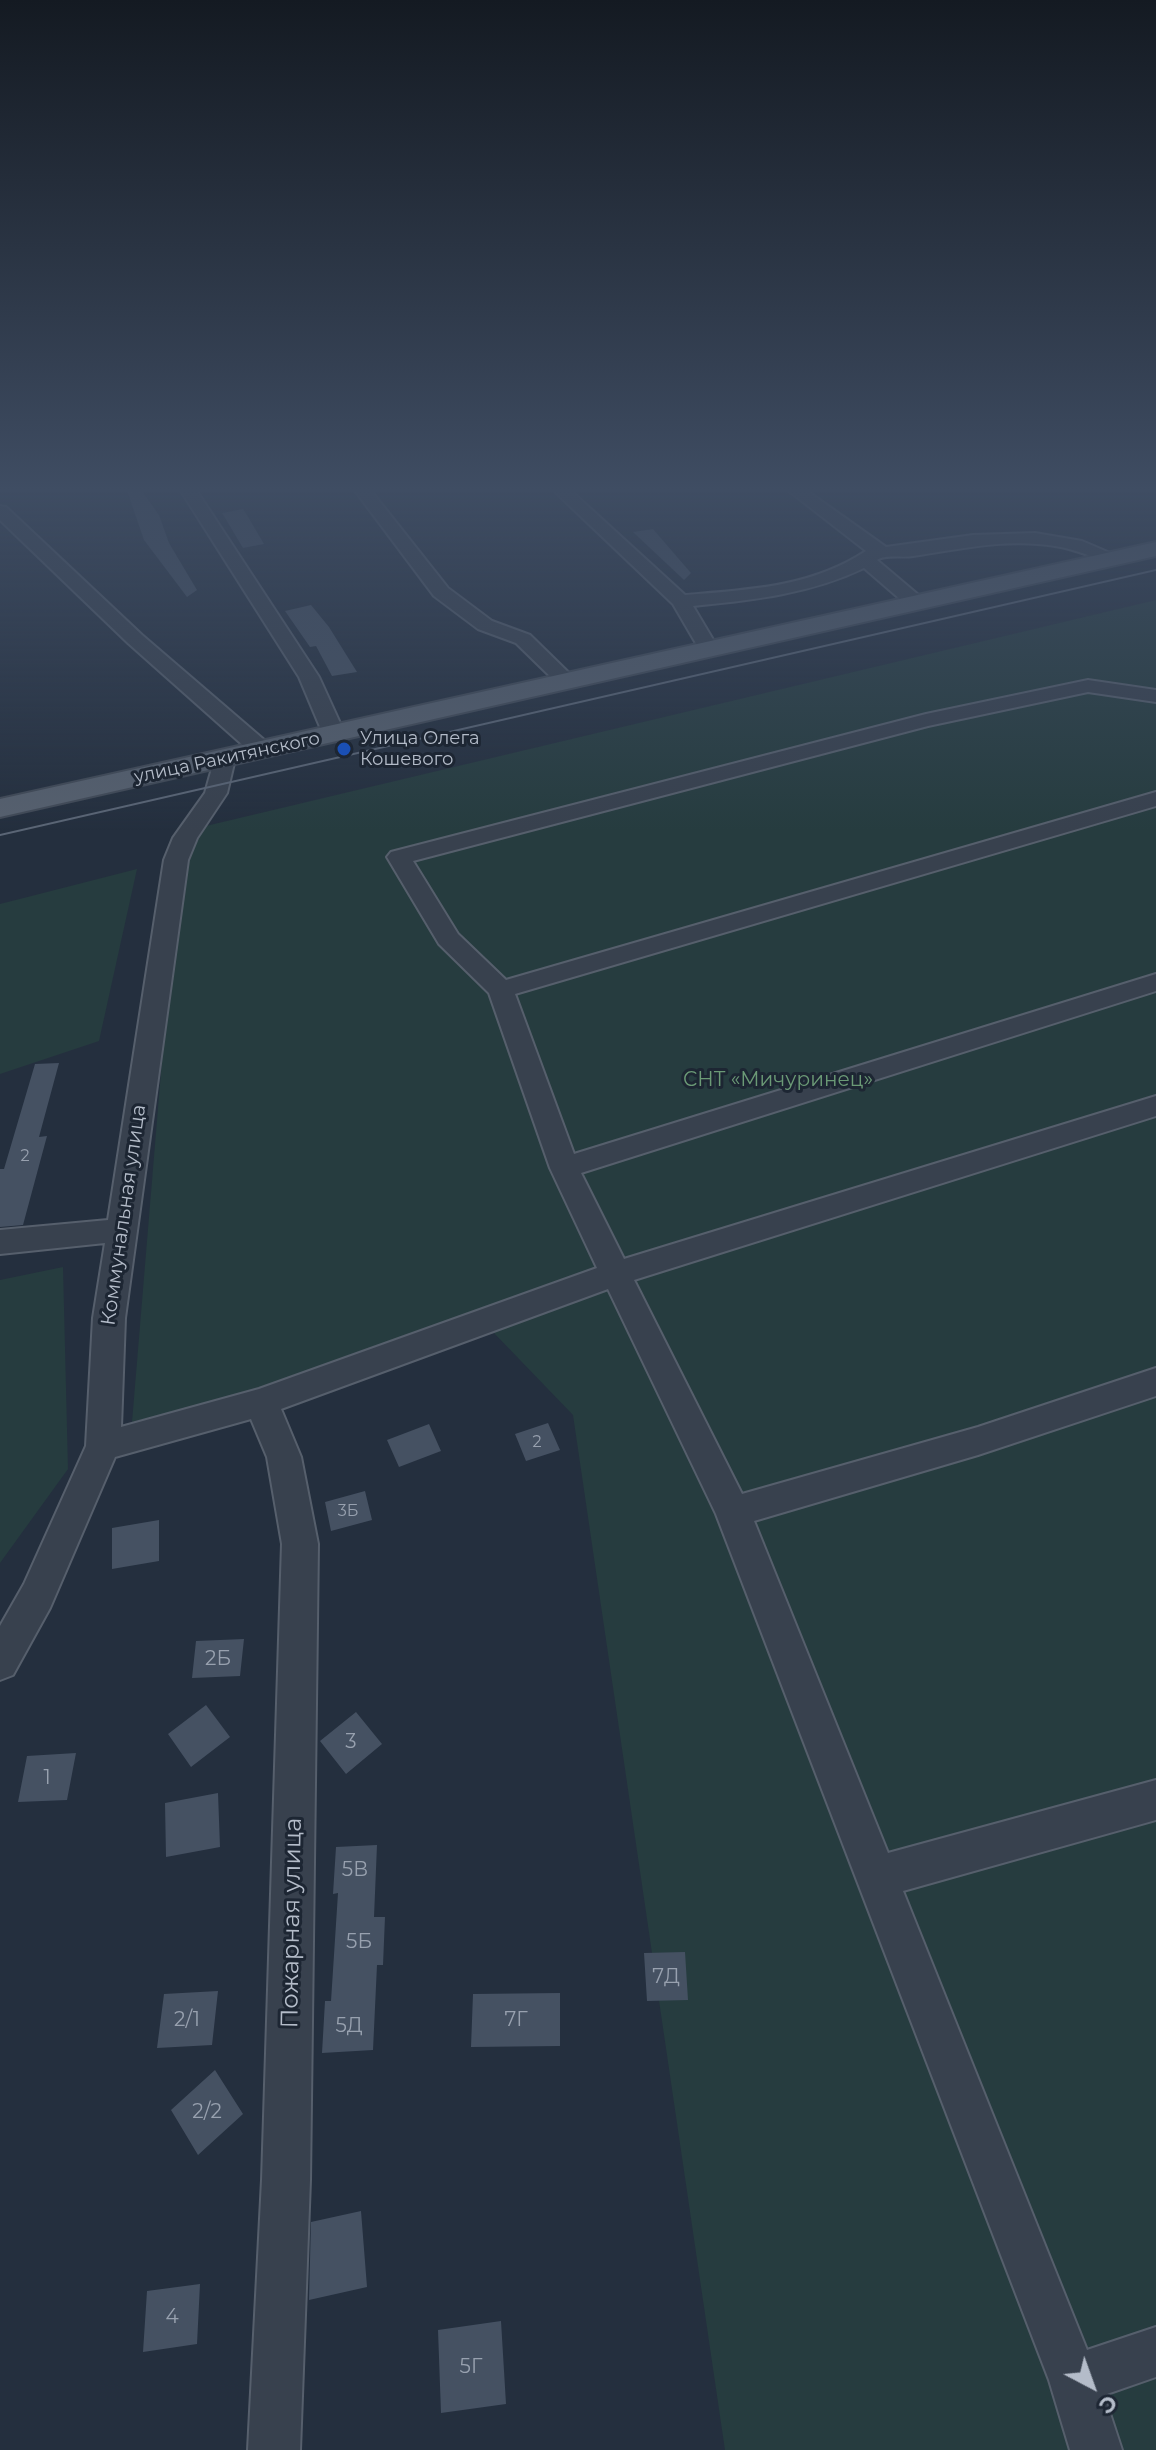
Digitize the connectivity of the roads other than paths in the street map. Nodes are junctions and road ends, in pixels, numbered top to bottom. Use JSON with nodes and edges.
{"nodes":[{"id":1,"x":96,"y":602,"type":"edge"},
{"id":2,"x":261,"y":602,"type":"edge"},
{"id":3,"x":455,"y":602,"type":"edge"},
{"id":4,"x":682,"y":602,"type":"edge"},
{"id":5,"x":913,"y":602,"type":"edge"},
{"id":6,"x":708,"y":648,"type":"junction"},
{"id":7,"x":565,"y":680,"type":"junction"},
{"id":8,"x":1156,"y":696,"type":"edge"},
{"id":9,"x":334,"y":734,"type":"junction"},
{"id":10,"x":262,"y":750,"type":"junction"},
{"id":11,"x":224,"y":759,"type":"junction"},
{"id":12,"x":1156,"y":799,"type":"edge"},
{"id":13,"x":0,"y":808,"type":"edge"},
{"id":14,"x":1156,"y":982,"type":"edge"},
{"id":15,"x":501,"y":990,"type":"junction"},
{"id":16,"x":1156,"y":1106,"type":"edge"},
{"id":17,"x":564,"y":1168,"type":"junction"},
{"id":18,"x":120,"y":1230,"type":"junction"},
{"id":19,"x":0,"y":1242,"type":"edge"},
{"id":20,"x":614,"y":1274,"type":"junction"},
{"id":21,"x":1156,"y":1382,"type":"edge"},
{"id":22,"x":261,"y":1402,"type":"junction"},
{"id":23,"x":103,"y":1446,"type":"junction"},
{"id":24,"x":733,"y":1512,"type":"junction"},
{"id":25,"x":0,"y":1662,"type":"edge"},
{"id":26,"x":1156,"y":1800,"type":"edge"},
{"id":27,"x":877,"y":1877,"type":"junction"},
{"id":28,"x":1156,"y":2352,"type":"edge"},
{"id":29,"x":1074,"y":2380,"type":"junction"},
{"id":30,"x":274,"y":2450,"type":"edge"},
{"id":31,"x":1096,"y":2450,"type":"edge"}],
"edges":[{"from":1,"to":10,"type":"street"},
{"from":2,"to":9,"type":"street"},
{"from":3,"to":7,"type":"street"},
{"from":4,"to":6,"type":"street"},
{"from":5,"to":6,"type":"main road","name":"улица Ракитянского"},
{"from":6,"to":7,"type":"main road","name":"улица Ракитянского"},
{"from":7,"to":9,"type":"main road","name":"улица Ракитянского"},
{"from":8,"to":15,"type":"street"},
{"from":9,"to":10,"type":"main road","name":"улица Ракитянского"},
{"from":10,"to":11,"type":"main road","name":"улица Ракитянского"},
{"from":11,"to":13,"type":"main road","name":"улица Ракитянского"},
{"from":11,"to":18,"type":"street","name":"Коммунальная улица"},
{"from":12,"to":15,"type":"street"},
{"from":14,"to":17,"type":"street"},
{"from":15,"to":17,"type":"street"},
{"from":16,"to":20,"type":"street"},
{"from":17,"to":20,"type":"street"},
{"from":18,"to":19,"type":"street"},
{"from":18,"to":23,"type":"street","name":"Коммунальная улица"},
{"from":20,"to":22,"type":"street"},
{"from":20,"to":24,"type":"street"},
{"from":21,"to":24,"type":"street"},
{"from":22,"to":23,"type":"street"},
{"from":22,"to":30,"type":"street","name":"Пожарная улица"},
{"from":23,"to":25,"type":"street","name":"Коммунальная улица"},
{"from":24,"to":27,"type":"street"},
{"from":26,"to":27,"type":"street"},
{"from":27,"to":29,"type":"street"},
{"from":28,"to":29,"type":"street"},
{"from":29,"to":31,"type":"street"}]}
